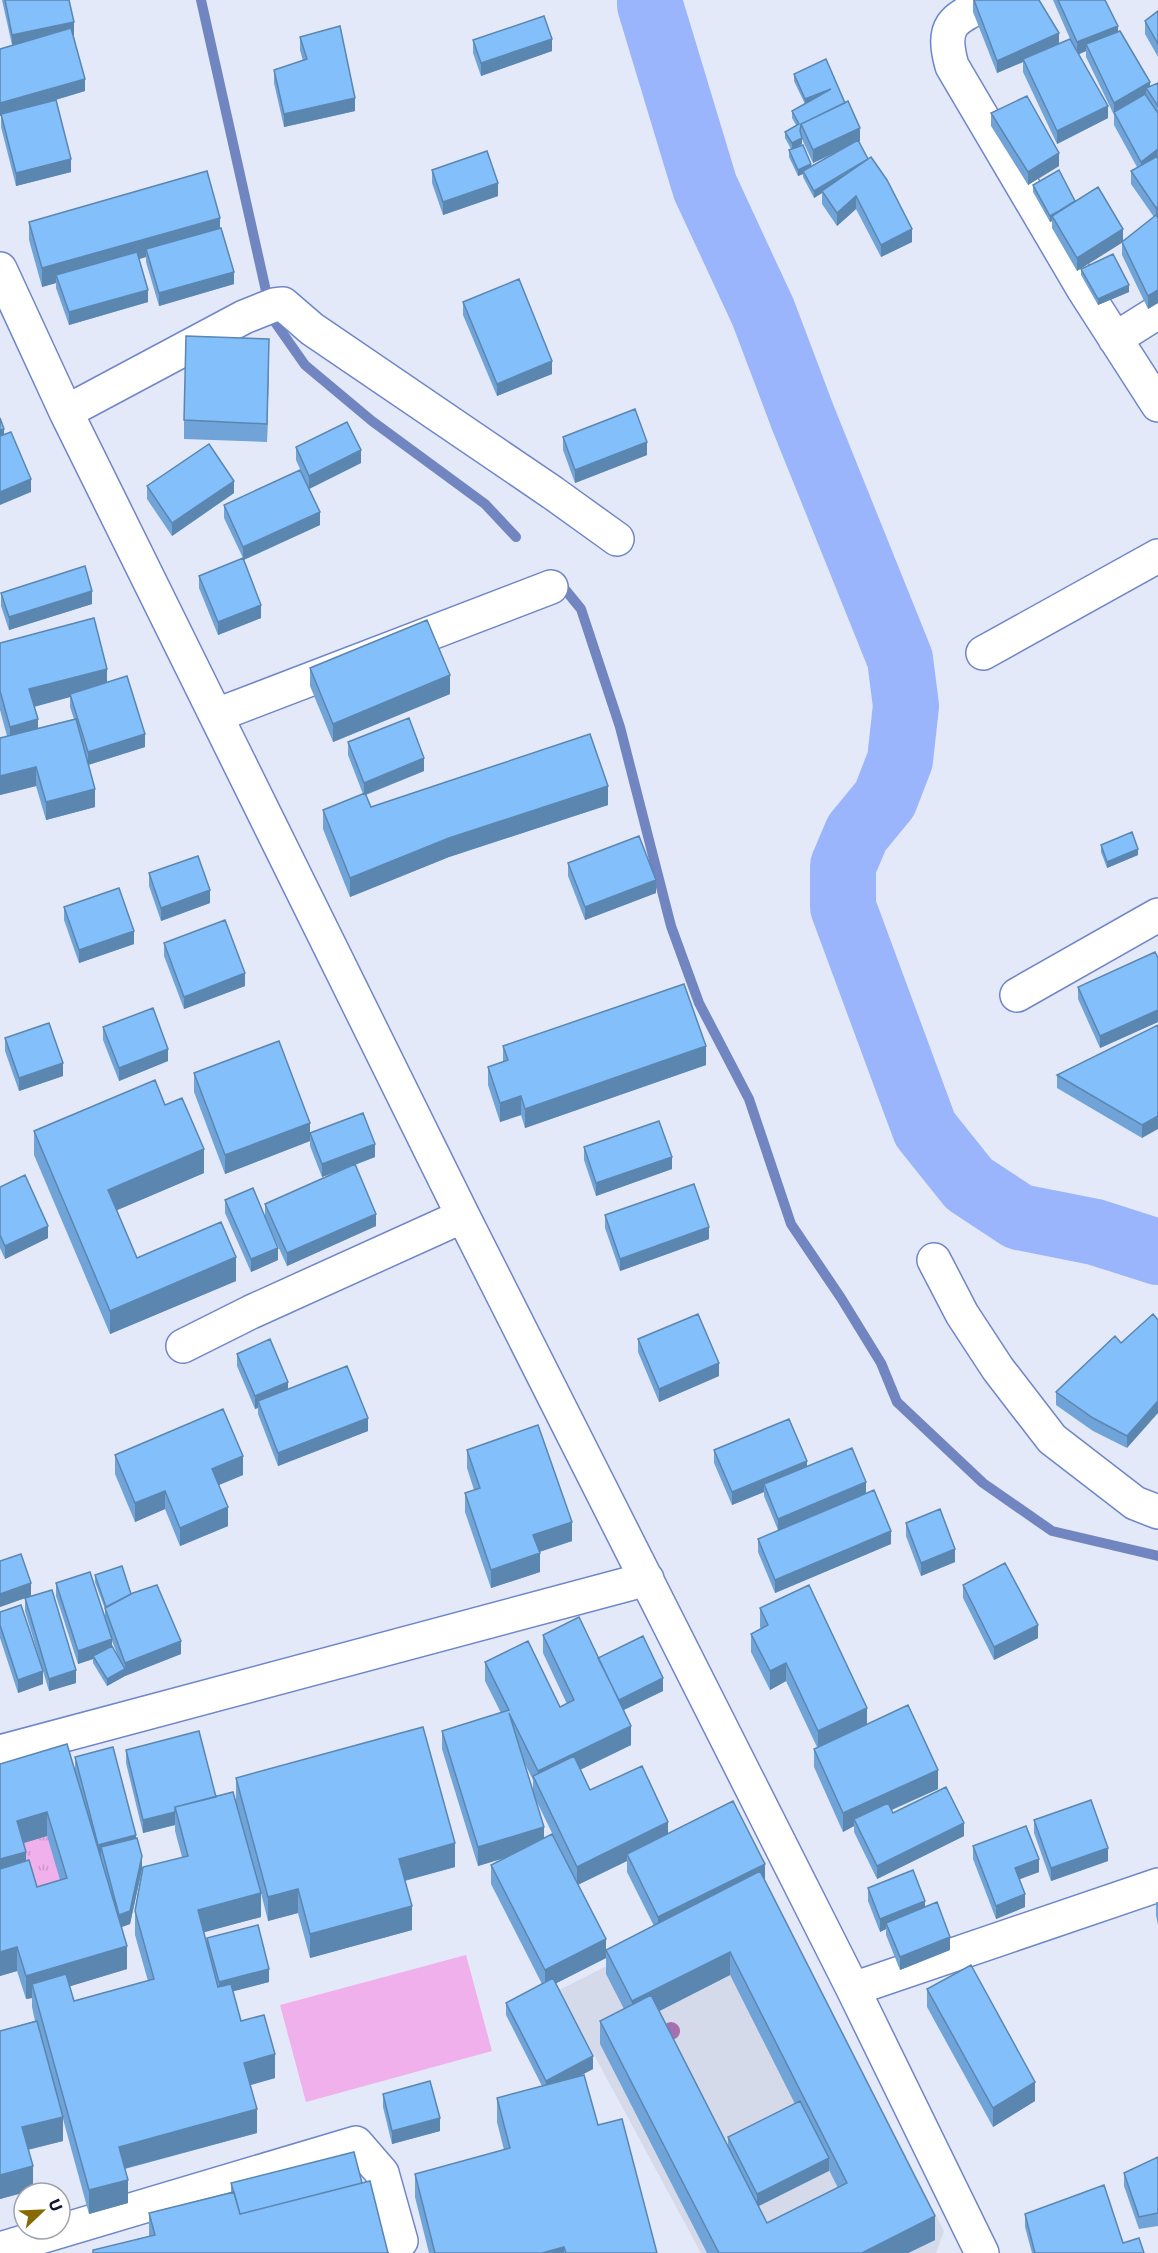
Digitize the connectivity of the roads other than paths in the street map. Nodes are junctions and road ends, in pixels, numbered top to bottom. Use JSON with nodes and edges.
{"nodes":[{"id":1,"x":994,"y":0,"type":"edge"},
{"id":2,"x":0,"y":269,"type":"edge"},
{"id":3,"x":1158,"y":312,"type":"edge"},
{"id":4,"x":1115,"y":339,"type":"junction"},
{"id":5,"x":1158,"y":405,"type":"edge"},
{"id":6,"x":66,"y":412,"type":"junction"},
{"id":7,"x":616,"y":539,"type":"dead end"},
{"id":8,"x":1158,"y":556,"type":"edge"},
{"id":9,"x":551,"y":587,"type":"dead end"},
{"id":10,"x":983,"y":653,"type":"dead end"},
{"id":11,"x":217,"y":715,"type":"junction"},
{"id":12,"x":1158,"y":915,"type":"edge"},
{"id":13,"x":1017,"y":995,"type":"dead end"},
{"id":14,"x":463,"y":1216,"type":"junction"},
{"id":15,"x":934,"y":1260,"type":"dead end"},
{"id":16,"x":183,"y":1346,"type":"dead end"},
{"id":17,"x":1158,"y":1512,"type":"edge"},
{"id":18,"x":647,"y":1579,"type":"junction"},
{"id":19,"x":0,"y":1752,"type":"edge"},
{"id":20,"x":1158,"y":1885,"type":"edge"},
{"id":21,"x":853,"y":1989,"type":"junction"},
{"id":22,"x":402,"y":2241,"type":"dead end"},
{"id":23,"x":0,"y":2249,"type":"edge"},
{"id":24,"x":982,"y":2253,"type":"edge"}],
"edges":[{"from":1,"to":4,"type":"street"},
{"from":2,"to":6,"type":"street"},
{"from":3,"to":4,"type":"street"},
{"from":4,"to":5,"type":"street"},
{"from":6,"to":7,"type":"street"},
{"from":6,"to":11,"type":"street"},
{"from":8,"to":10,"type":"street"},
{"from":9,"to":11,"type":"street"},
{"from":11,"to":14,"type":"street"},
{"from":12,"to":13,"type":"street"},
{"from":14,"to":16,"type":"street"},
{"from":14,"to":18,"type":"street"},
{"from":15,"to":17,"type":"street"},
{"from":18,"to":19,"type":"street"},
{"from":18,"to":21,"type":"street"},
{"from":20,"to":21,"type":"street"},
{"from":21,"to":24,"type":"street"},
{"from":22,"to":23,"type":"street"}]}
